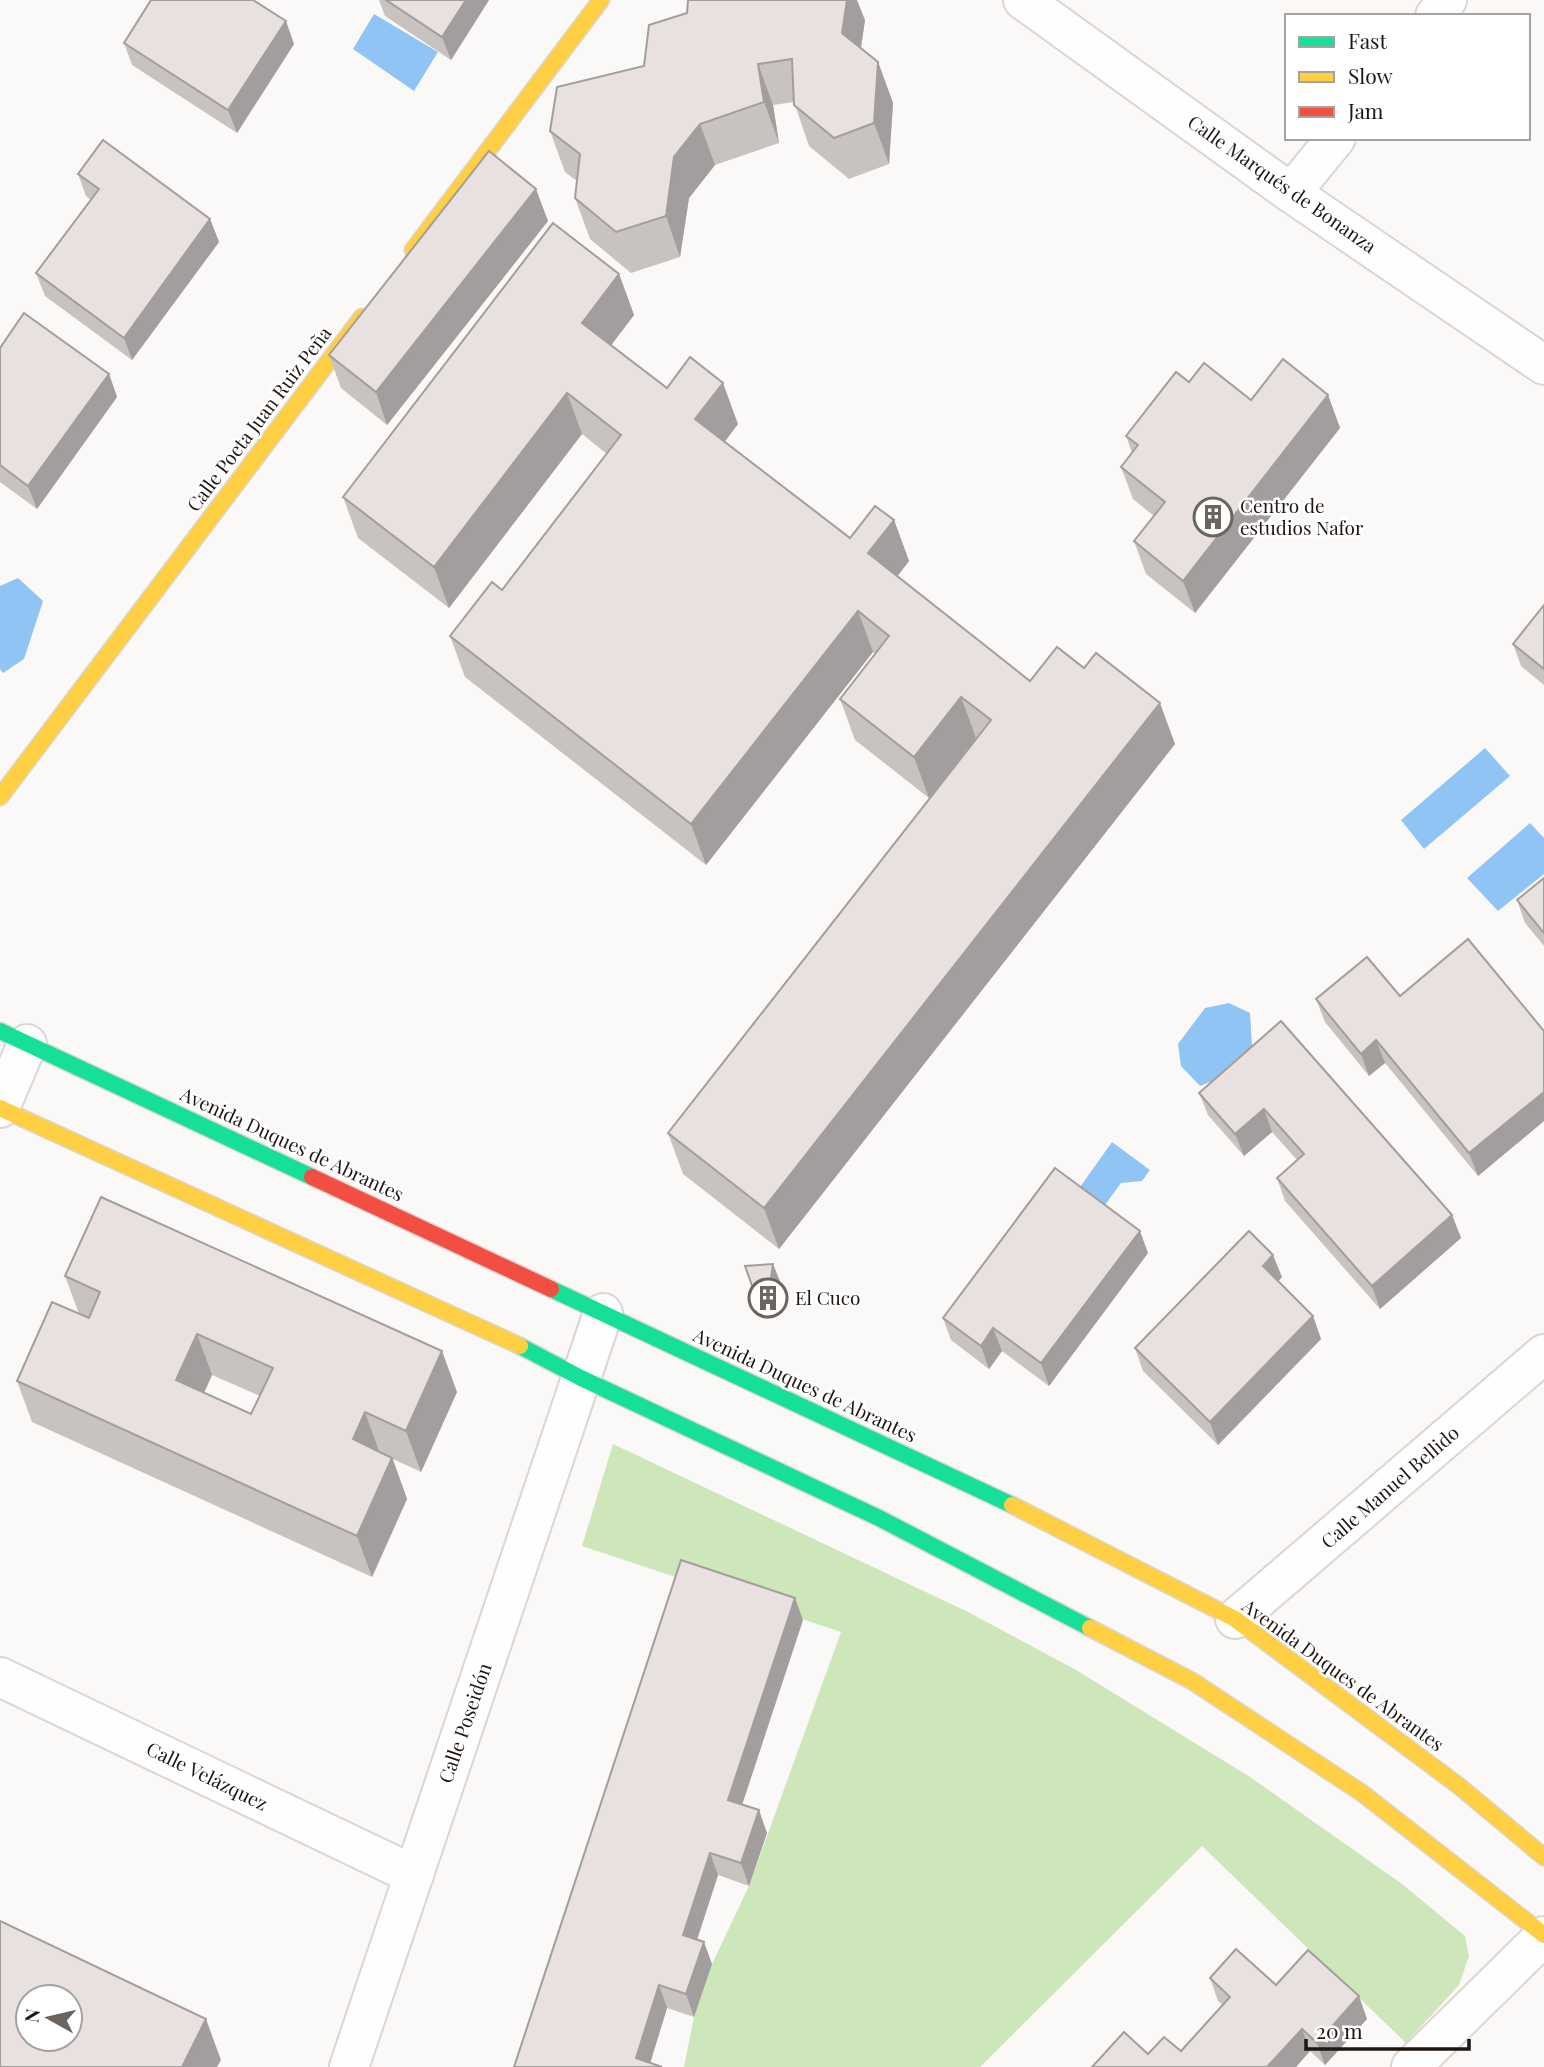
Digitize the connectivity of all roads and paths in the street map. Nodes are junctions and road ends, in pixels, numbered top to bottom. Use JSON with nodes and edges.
{"nodes":[{"id":1,"x":601,"y":0,"type":"edge"},
{"id":2,"x":1023,"y":0,"type":"edge"},
{"id":3,"x":1447,"y":0,"type":"edge"},
{"id":4,"x":1436,"y":14,"type":"edge"},
{"id":5,"x":1334,"y":140,"type":"edge"},
{"id":6,"x":1292,"y":193,"type":"junction"},
{"id":7,"x":401,"y":266,"type":"edge"},
{"id":8,"x":368,"y":310,"type":"edge"},
{"id":9,"x":1544,"y":365,"type":"edge"},
{"id":10,"x":0,"y":797,"type":"edge"},
{"id":11,"x":14,"y":1037,"type":"edge"},
{"id":12,"x":0,"y":1108,"type":"edge"},
{"id":13,"x":603,"y":1313,"type":"junction"},
{"id":14,"x":1544,"y":1354,"type":"edge"},
{"id":15,"x":581,"y":1378,"type":"junction"},
{"id":16,"x":1235,"y":1619,"type":"junction"},
{"id":17,"x":0,"y":1677,"type":"edge"},
{"id":18,"x":1544,"y":1857,"type":"edge"},
{"id":19,"x":414,"y":1875,"type":"junction"},
{"id":20,"x":1544,"y":1936,"type":"edge"},
{"id":21,"x":349,"y":2067,"type":"edge"},
{"id":22,"x":1410,"y":2067,"type":"edge"}],
"edges":[{"from":1,"to":7,"type":"main road"},
{"from":2,"to":6,"type":"street","name":"Calle Marqués de Bonanza"},
{"from":3,"to":4,"type":"street"},
{"from":5,"to":6,"type":"street"},
{"from":6,"to":9,"type":"street","name":"Calle Marqués de Bonanza"},
{"from":8,"to":10,"type":"main road","name":"Calle Poeta Juan Ruiz Peña"},
{"from":11,"to":12,"type":"street"},
{"from":11,"to":13,"type":"main road","name":"Avenida Duques de Abrantes"},
{"from":12,"to":15,"type":"main road"},
{"from":13,"to":15,"type":"street","name":"Calle Poseidón"},
{"from":13,"to":16,"type":"main road","name":"Avenida Duques de Abrantes"},
{"from":14,"to":16,"type":"street","name":"Calle Manuel Bellido"},
{"from":15,"to":19,"type":"street","name":"Calle Poseidón"},
{"from":15,"to":20,"type":"main road"},
{"from":16,"to":18,"type":"main road","name":"Avenida Duques de Abrantes"},
{"from":17,"to":19,"type":"street","name":"Calle Velázquez"},
{"from":19,"to":21,"type":"street","name":"Calle Poseidón"},
{"from":20,"to":22,"type":"street"}]}
